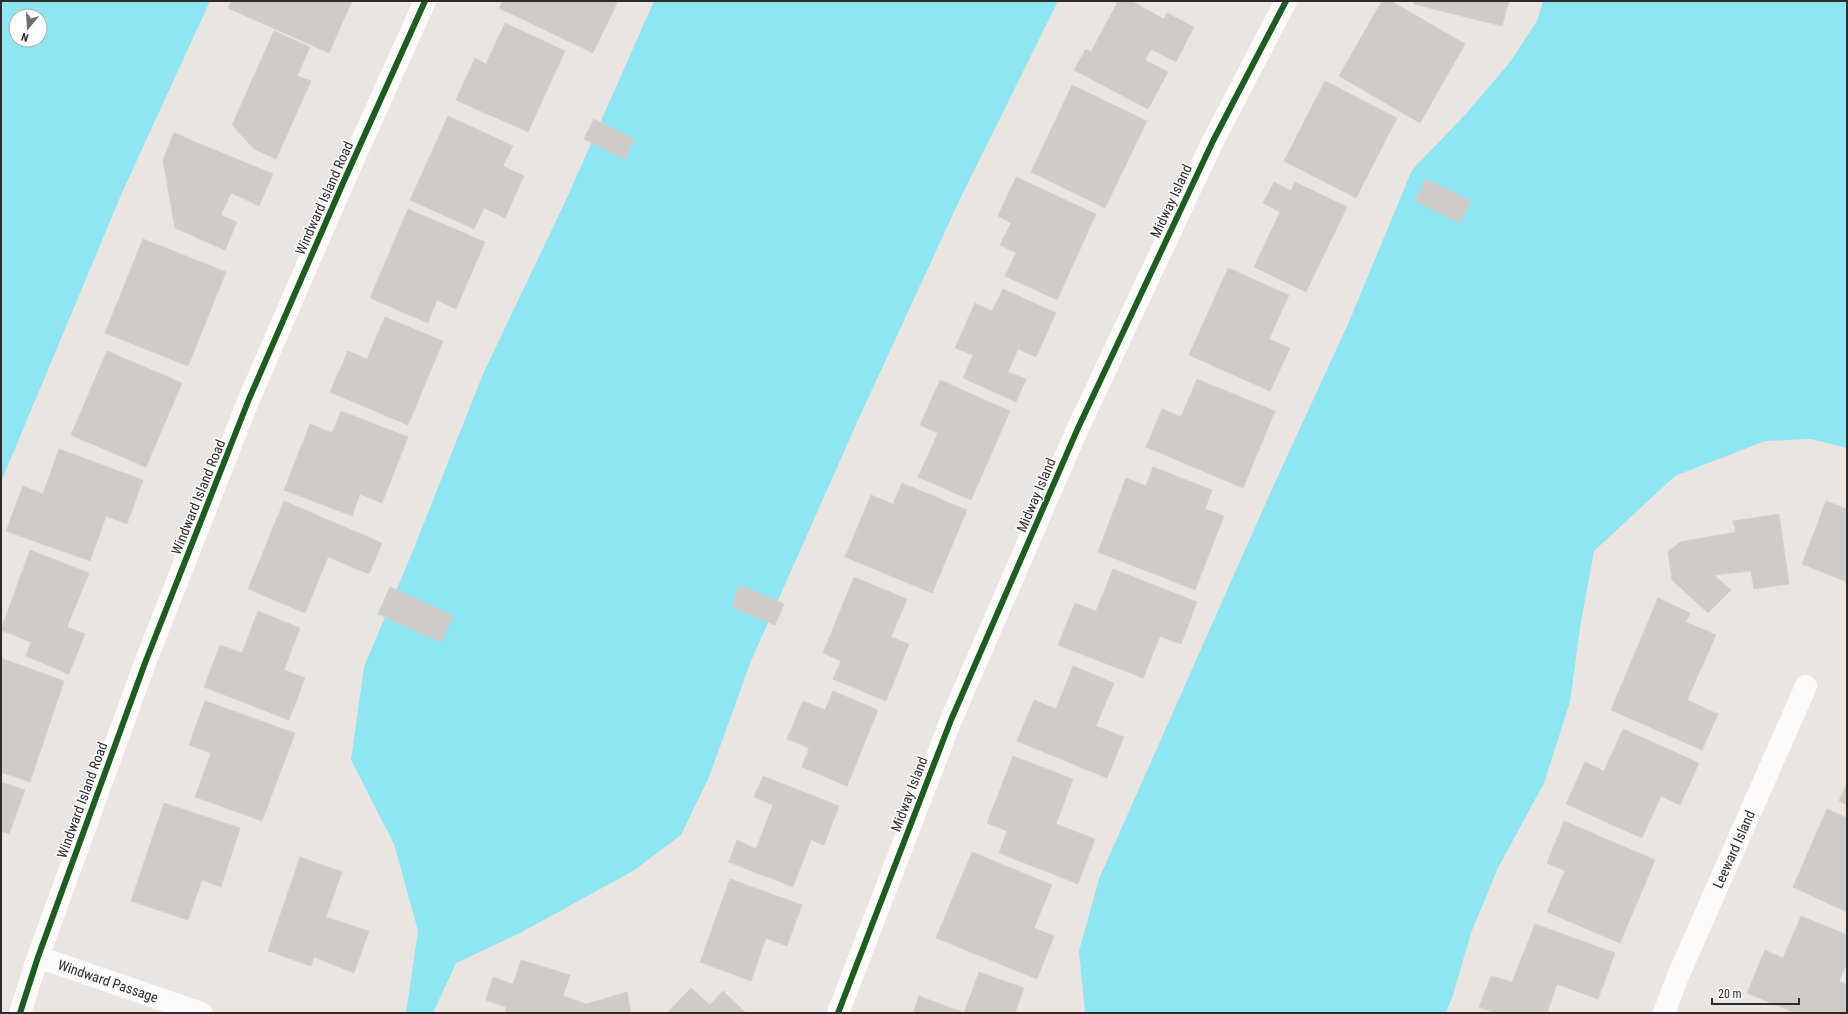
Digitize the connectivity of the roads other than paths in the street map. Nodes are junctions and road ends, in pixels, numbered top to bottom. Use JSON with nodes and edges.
{"nodes":[{"id":1,"x":425,"y":1,"type":"edge"},
{"id":2,"x":1286,"y":1,"type":"edge"},
{"id":3,"x":1806,"y":686,"type":"dead end"},
{"id":4,"x":38,"y":957,"type":"junction"},
{"id":5,"x":20,"y":1013,"type":"edge"},
{"id":6,"x":201,"y":1013,"type":"edge"},
{"id":7,"x":838,"y":1013,"type":"edge"},
{"id":8,"x":1664,"y":1013,"type":"edge"}],
"edges":[{"from":1,"to":4,"type":"street","name":"Windward Island Road"},
{"from":2,"to":7,"type":"street","name":"Midway Island"},
{"from":3,"to":8,"type":"street","name":"Leeward Island"},
{"from":4,"to":5,"type":"street","name":"Windward Island Road"},
{"from":4,"to":6,"type":"street","name":"Windward Passage"}]}
